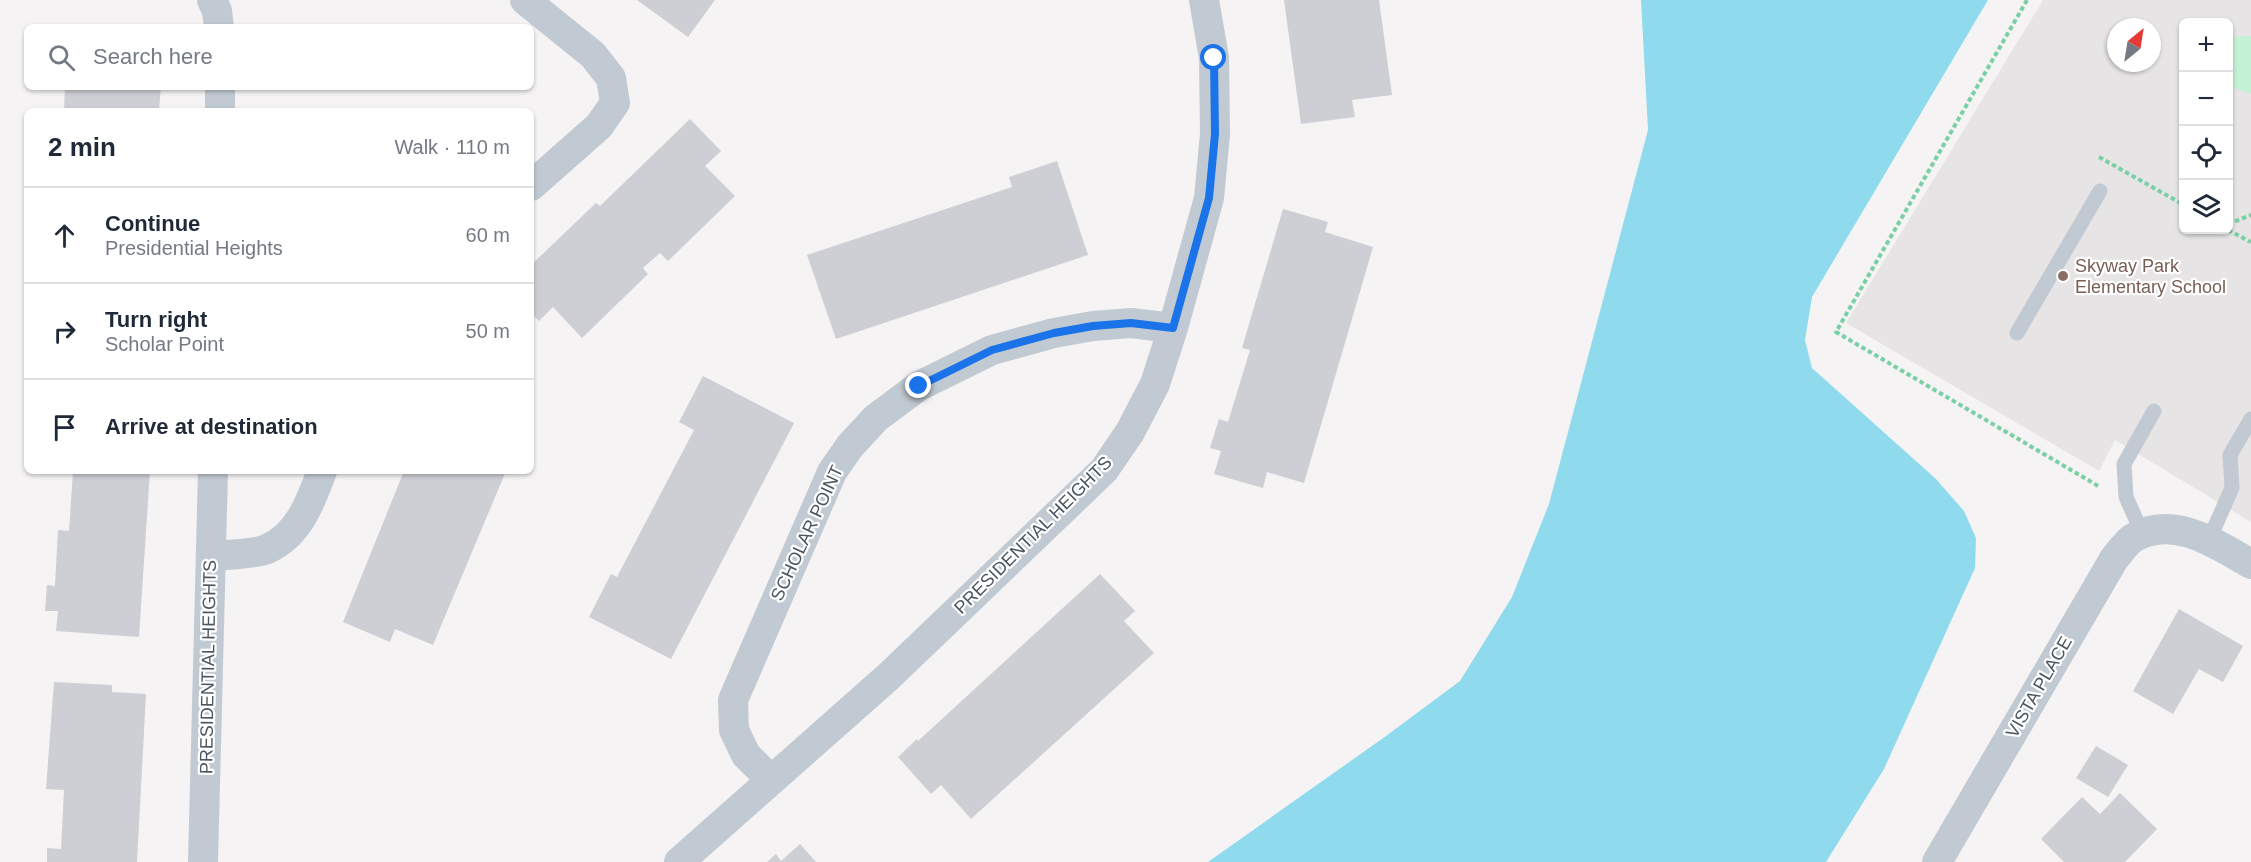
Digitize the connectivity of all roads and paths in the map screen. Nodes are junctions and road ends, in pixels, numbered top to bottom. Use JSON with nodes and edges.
{"nodes":[{"id":1,"x":212,"y":0,"type":"edge"},
{"id":2,"x":525,"y":0,"type":"edge"},
{"id":3,"x":1204,"y":0,"type":"edge"},
{"id":4,"x":2027,"y":0,"type":"edge"},
{"id":5,"x":219,"y":24,"type":"edge"},
{"id":6,"x":220,"y":90,"type":"edge"},
{"id":7,"x":220,"y":108,"type":"edge"},
{"id":8,"x":2099,"y":157,"type":"dead end"},
{"id":9,"x":534,"y":183,"type":"edge"},
{"id":10,"x":2100,"y":191,"type":"dead end"},
{"id":11,"x":2179,"y":202,"type":"edge"},
{"id":12,"x":2251,"y":216,"type":"edge"},
{"id":13,"x":2233,"y":223,"type":"edge"},
{"id":14,"x":2233,"y":233,"type":"edge"},
{"id":15,"x":2251,"y":242,"type":"edge"},
{"id":16,"x":1173,"y":328,"type":"junction"},
{"id":17,"x":2018,"y":333,"type":"dead end"},
{"id":18,"x":2154,"y":411,"type":"dead end"},
{"id":19,"x":2251,"y":419,"type":"edge"},
{"id":20,"x":213,"y":474,"type":"edge"},
{"id":21,"x":321,"y":474,"type":"edge"},
{"id":22,"x":2103,"y":489,"type":"dead end"},
{"id":23,"x":2150,"y":532,"type":"junction"},
{"id":24,"x":2209,"y":540,"type":"junction"},
{"id":25,"x":211,"y":556,"type":"junction"},
{"id":26,"x":2251,"y":564,"type":"edge"},
{"id":27,"x":770,"y":779,"type":"junction"},
{"id":28,"x":203,"y":862,"type":"edge"},
{"id":29,"x":679,"y":862,"type":"edge"},
{"id":30,"x":1937,"y":862,"type":"edge"}],
"edges":[{"from":1,"to":5,"type":"street"},
{"from":2,"to":9,"type":"street"},
{"from":3,"to":16,"type":"street","name":"PRESIDENTIAL HEIGHTS"},
{"from":4,"to":22,"type":"path"},
{"from":6,"to":7,"type":"street"},
{"from":8,"to":11,"type":"path"},
{"from":10,"to":17,"type":"lane"},
{"from":12,"to":13,"type":"path"},
{"from":14,"to":15,"type":"path"},
{"from":16,"to":27,"type":"street","name":"PRESIDENTIAL HEIGHTS"},
{"from":16,"to":27,"type":"street","name":"SCHOLAR POINT"},
{"from":18,"to":23,"type":"lane"},
{"from":19,"to":24,"type":"lane"},
{"from":20,"to":25,"type":"street","name":"PRESIDENTIAL HEIGHTS"},
{"from":21,"to":25,"type":"street"},
{"from":23,"to":24,"type":"street"},
{"from":23,"to":30,"type":"street","name":"VISTA PLACE"},
{"from":24,"to":26,"type":"street"},
{"from":25,"to":28,"type":"street","name":"PRESIDENTIAL HEIGHTS"},
{"from":27,"to":29,"type":"street","name":"PRESIDENTIAL HEIGHTS"}]}
